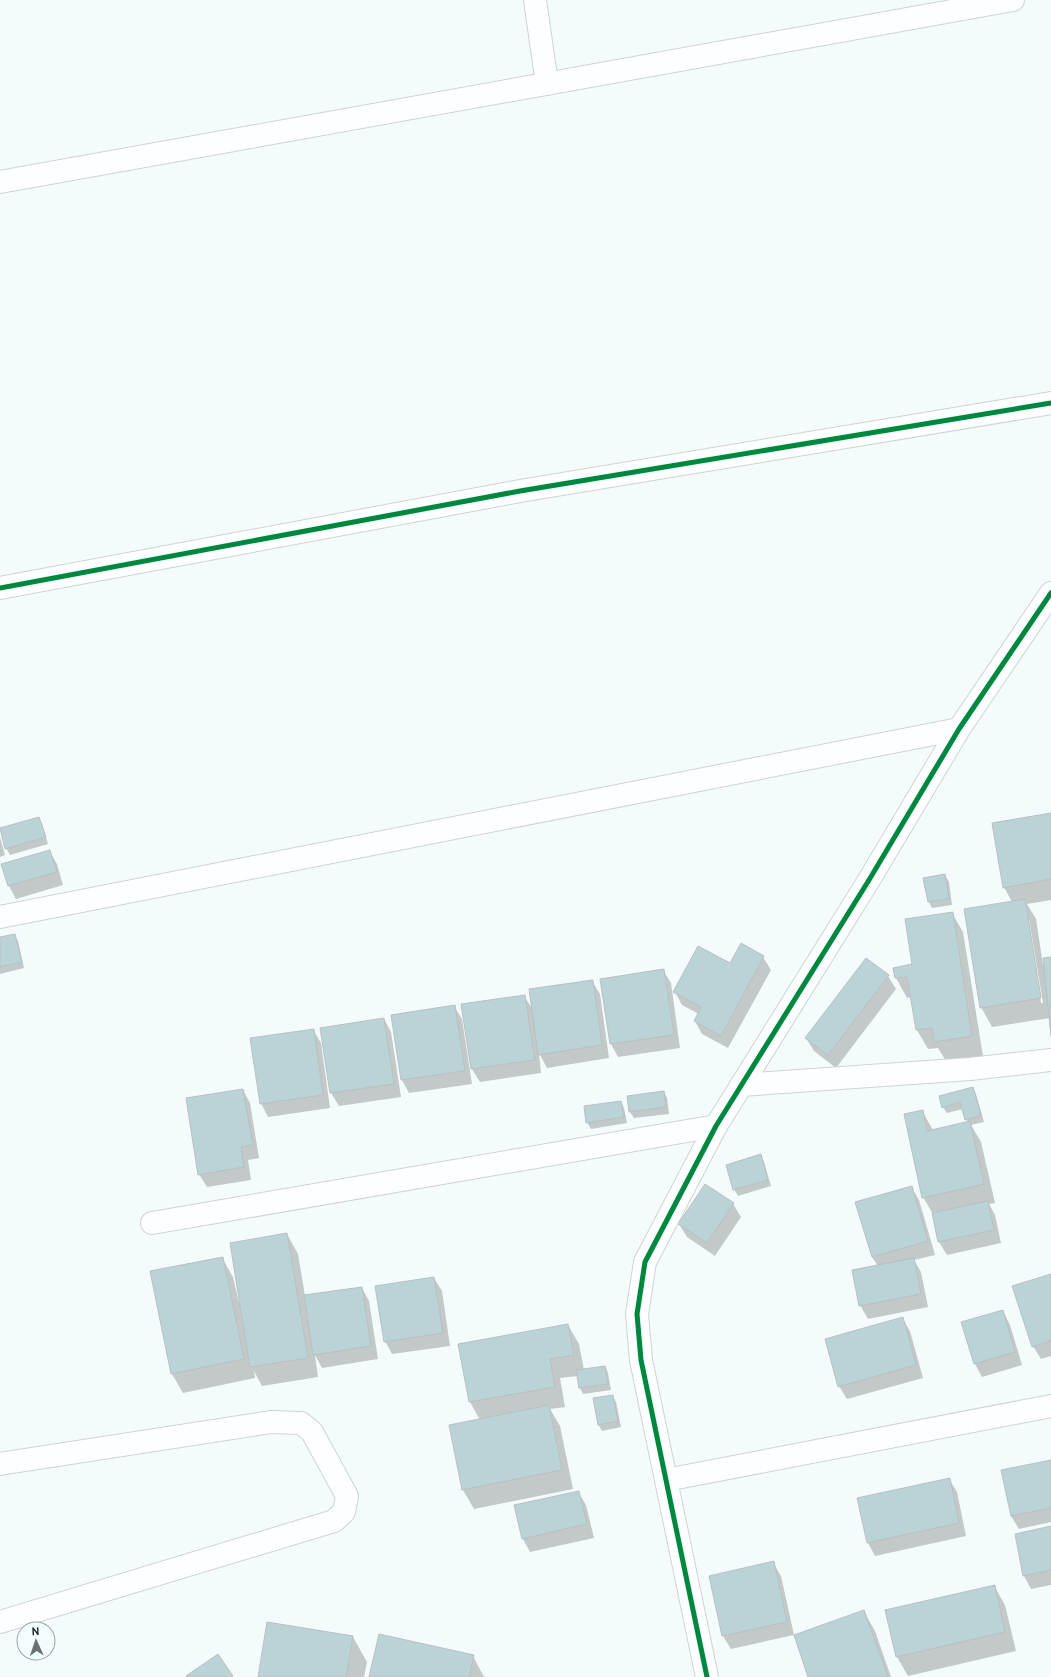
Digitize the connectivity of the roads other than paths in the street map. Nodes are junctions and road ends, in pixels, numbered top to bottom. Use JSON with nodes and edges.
{"nodes":[{"id":1,"x":535,"y":0,"type":"edge"},
{"id":2,"x":1013,"y":0,"type":"edge"},
{"id":3,"x":547,"y":84,"type":"junction"},
{"id":4,"x":0,"y":182,"type":"edge"},
{"id":5,"x":1051,"y":403,"type":"edge"},
{"id":6,"x":0,"y":588,"type":"edge"},
{"id":7,"x":1051,"y":593,"type":"edge"},
{"id":8,"x":959,"y":729,"type":"junction"},
{"id":9,"x":0,"y":918,"type":"edge"},
{"id":10,"x":1051,"y":1060,"type":"edge"},
{"id":11,"x":741,"y":1085,"type":"junction"},
{"id":12,"x":716,"y":1126,"type":"junction"},
{"id":13,"x":152,"y":1223,"type":"dead end"},
{"id":14,"x":1051,"y":1406,"type":"edge"},
{"id":15,"x":0,"y":1464,"type":"edge"},
{"id":16,"x":666,"y":1480,"type":"junction"},
{"id":17,"x":0,"y":1622,"type":"edge"},
{"id":18,"x":707,"y":1677,"type":"edge"}],
"edges":[{"from":1,"to":3,"type":"street"},
{"from":2,"to":3,"type":"street"},
{"from":3,"to":4,"type":"street"},
{"from":5,"to":6,"type":"street"},
{"from":7,"to":8,"type":"street"},
{"from":8,"to":9,"type":"street"},
{"from":8,"to":11,"type":"street"},
{"from":10,"to":11,"type":"street"},
{"from":11,"to":12,"type":"street"},
{"from":12,"to":13,"type":"street"},
{"from":12,"to":16,"type":"street"},
{"from":14,"to":16,"type":"street"},
{"from":15,"to":17,"type":"street"},
{"from":16,"to":18,"type":"street"}]}
